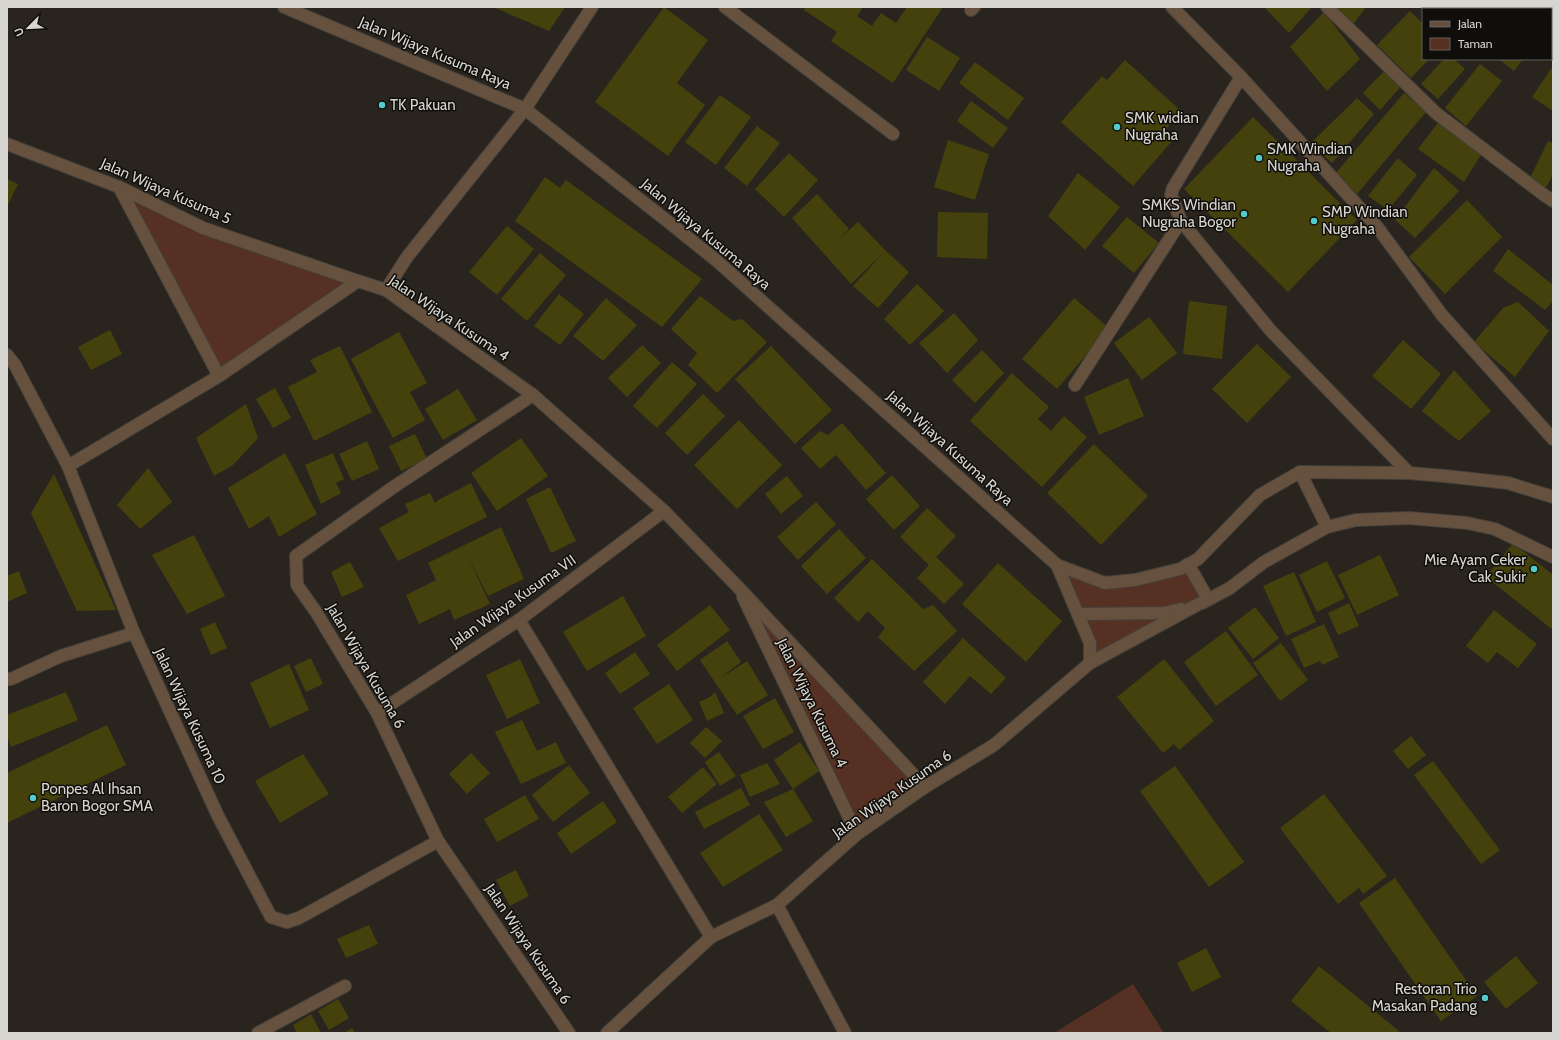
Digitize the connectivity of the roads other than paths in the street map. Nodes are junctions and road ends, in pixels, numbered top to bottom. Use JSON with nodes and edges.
{"nodes":[{"id":1,"x":284,"y":7,"type":"edge"},
{"id":2,"x":592,"y":7,"type":"edge"},
{"id":3,"x":725,"y":7,"type":"edge"},
{"id":4,"x":1172,"y":7,"type":"edge"},
{"id":5,"x":1327,"y":7,"type":"edge"},
{"id":6,"x":1241,"y":77,"type":"junction"},
{"id":7,"x":525,"y":108,"type":"junction"},
{"id":8,"x":893,"y":134,"type":"dead end"},
{"id":9,"x":7,"y":144,"type":"edge"},
{"id":10,"x":119,"y":186,"type":"junction"},
{"id":11,"x":1553,"y":201,"type":"edge"},
{"id":12,"x":1181,"y":221,"type":"junction"},
{"id":13,"x":358,"y":281,"type":"junction"},
{"id":14,"x":386,"y":290,"type":"junction"},
{"id":15,"x":7,"y":355,"type":"edge"},
{"id":16,"x":219,"y":376,"type":"junction"},
{"id":17,"x":1075,"y":386,"type":"dead end"},
{"id":18,"x":533,"y":395,"type":"junction"},
{"id":19,"x":1553,"y":439,"type":"edge"},
{"id":20,"x":68,"y":466,"type":"junction"},
{"id":21,"x":1300,"y":472,"type":"junction"},
{"id":22,"x":1409,"y":473,"type":"junction"},
{"id":23,"x":1553,"y":497,"type":"edge"},
{"id":24,"x":664,"y":511,"type":"junction"},
{"id":25,"x":1327,"y":526,"type":"junction"},
{"id":26,"x":1553,"y":557,"type":"edge"},
{"id":27,"x":1188,"y":564,"type":"junction"},
{"id":28,"x":1057,"y":565,"type":"junction"},
{"id":29,"x":738,"y":587,"type":"junction"},
{"id":30,"x":1208,"y":599,"type":"junction"},
{"id":31,"x":1079,"y":614,"type":"junction"},
{"id":32,"x":519,"y":620,"type":"junction"},
{"id":33,"x":134,"y":633,"type":"junction"},
{"id":34,"x":1090,"y":663,"type":"junction"},
{"id":35,"x":7,"y":678,"type":"edge"},
{"id":36,"x":377,"y":713,"type":"junction"},
{"id":37,"x":926,"y":787,"type":"junction"},
{"id":38,"x":857,"y":834,"type":"junction"},
{"id":39,"x":438,"y":841,"type":"junction"},
{"id":40,"x":777,"y":905,"type":"junction"},
{"id":41,"x":711,"y":937,"type":"junction"},
{"id":42,"x":345,"y":986,"type":"dead end"},
{"id":43,"x":258,"y":1033,"type":"edge"},
{"id":44,"x":569,"y":1033,"type":"edge"},
{"id":45,"x":607,"y":1033,"type":"edge"},
{"id":46,"x":845,"y":1033,"type":"edge"}],
"edges":[{"from":1,"to":7,"type":"street","name":"Jalan Wijaya Kusuma Raya"},
{"from":2,"to":7,"type":"street"},
{"from":3,"to":8,"type":"street"},
{"from":4,"to":6,"type":"street"},
{"from":5,"to":11,"type":"street"},
{"from":6,"to":12,"type":"street"},
{"from":6,"to":19,"type":"street"},
{"from":7,"to":14,"type":"street"},
{"from":7,"to":28,"type":"street","name":"Jalan Wijaya Kusuma Raya"},
{"from":9,"to":10,"type":"street","name":"Jalan Wijaya Kusuma 5"},
{"from":10,"to":13,"type":"street","name":"Jalan Wijaya Kusuma 5"},
{"from":10,"to":16,"type":"street"},
{"from":12,"to":17,"type":"street"},
{"from":12,"to":22,"type":"street"},
{"from":13,"to":14,"type":"street","name":"Jalan Wijaya Kusuma 4"},
{"from":13,"to":16,"type":"street"},
{"from":14,"to":18,"type":"street","name":"Jalan Wijaya Kusuma 4"},
{"from":15,"to":20,"type":"street","name":"Jalan Wijaya Kusuma 10"},
{"from":16,"to":20,"type":"street"},
{"from":18,"to":24,"type":"street","name":"Jalan Wijaya Kusuma 4"},
{"from":18,"to":36,"type":"street","name":"Jalan Wijaya Kusuma 6"},
{"from":20,"to":33,"type":"street","name":"Jalan Wijaya Kusuma 10"},
{"from":21,"to":22,"type":"street"},
{"from":21,"to":25,"type":"street"},
{"from":21,"to":27,"type":"street","name":"Jalan Wijaya Kusuma Raya"},
{"from":22,"to":23,"type":"street"},
{"from":24,"to":29,"type":"street","name":"Jalan Wijaya Kusuma 4"},
{"from":24,"to":32,"type":"street","name":"Jalan Wijaya Kusuma VII"},
{"from":25,"to":26,"type":"street"},
{"from":25,"to":30,"type":"street"},
{"from":27,"to":28,"type":"street","name":"Jalan Wijaya Kusuma Raya"},
{"from":27,"to":30,"type":"street"},
{"from":28,"to":31,"type":"street","name":"Jalan Wijaya Kusuma Raya"},
{"from":29,"to":37,"type":"street","name":"Jalan Wijaya Kusuma 4"},
{"from":29,"to":38,"type":"street","name":"Jalan Wijaya Kusuma 4"},
{"from":30,"to":31,"type":"street"},
{"from":30,"to":34,"type":"street","name":"Jalan Wijaya Kusuma 6"},
{"from":31,"to":34,"type":"street","name":"Jalan Wijaya Kusuma Raya"},
{"from":32,"to":36,"type":"street","name":"Jalan Wijaya Kusuma VII"},
{"from":32,"to":41,"type":"street"},
{"from":33,"to":35,"type":"street"},
{"from":33,"to":39,"type":"street","name":"Jalan Wijaya Kusuma 10"},
{"from":34,"to":37,"type":"street","name":"Jalan Wijaya Kusuma 6"},
{"from":36,"to":39,"type":"street","name":"Jalan Wijaya Kusuma 6"},
{"from":37,"to":38,"type":"street","name":"Jalan Wijaya Kusuma 6"},
{"from":38,"to":40,"type":"street","name":"Jalan Wijaya Kusuma 6"},
{"from":39,"to":44,"type":"street","name":"Jalan Wijaya Kusuma 6"},
{"from":40,"to":41,"type":"street","name":"Jalan Wijaya Kusuma 6"},
{"from":40,"to":46,"type":"street"},
{"from":41,"to":45,"type":"street","name":"Jalan Wijaya Kusuma 6"},
{"from":42,"to":43,"type":"street"}]}
